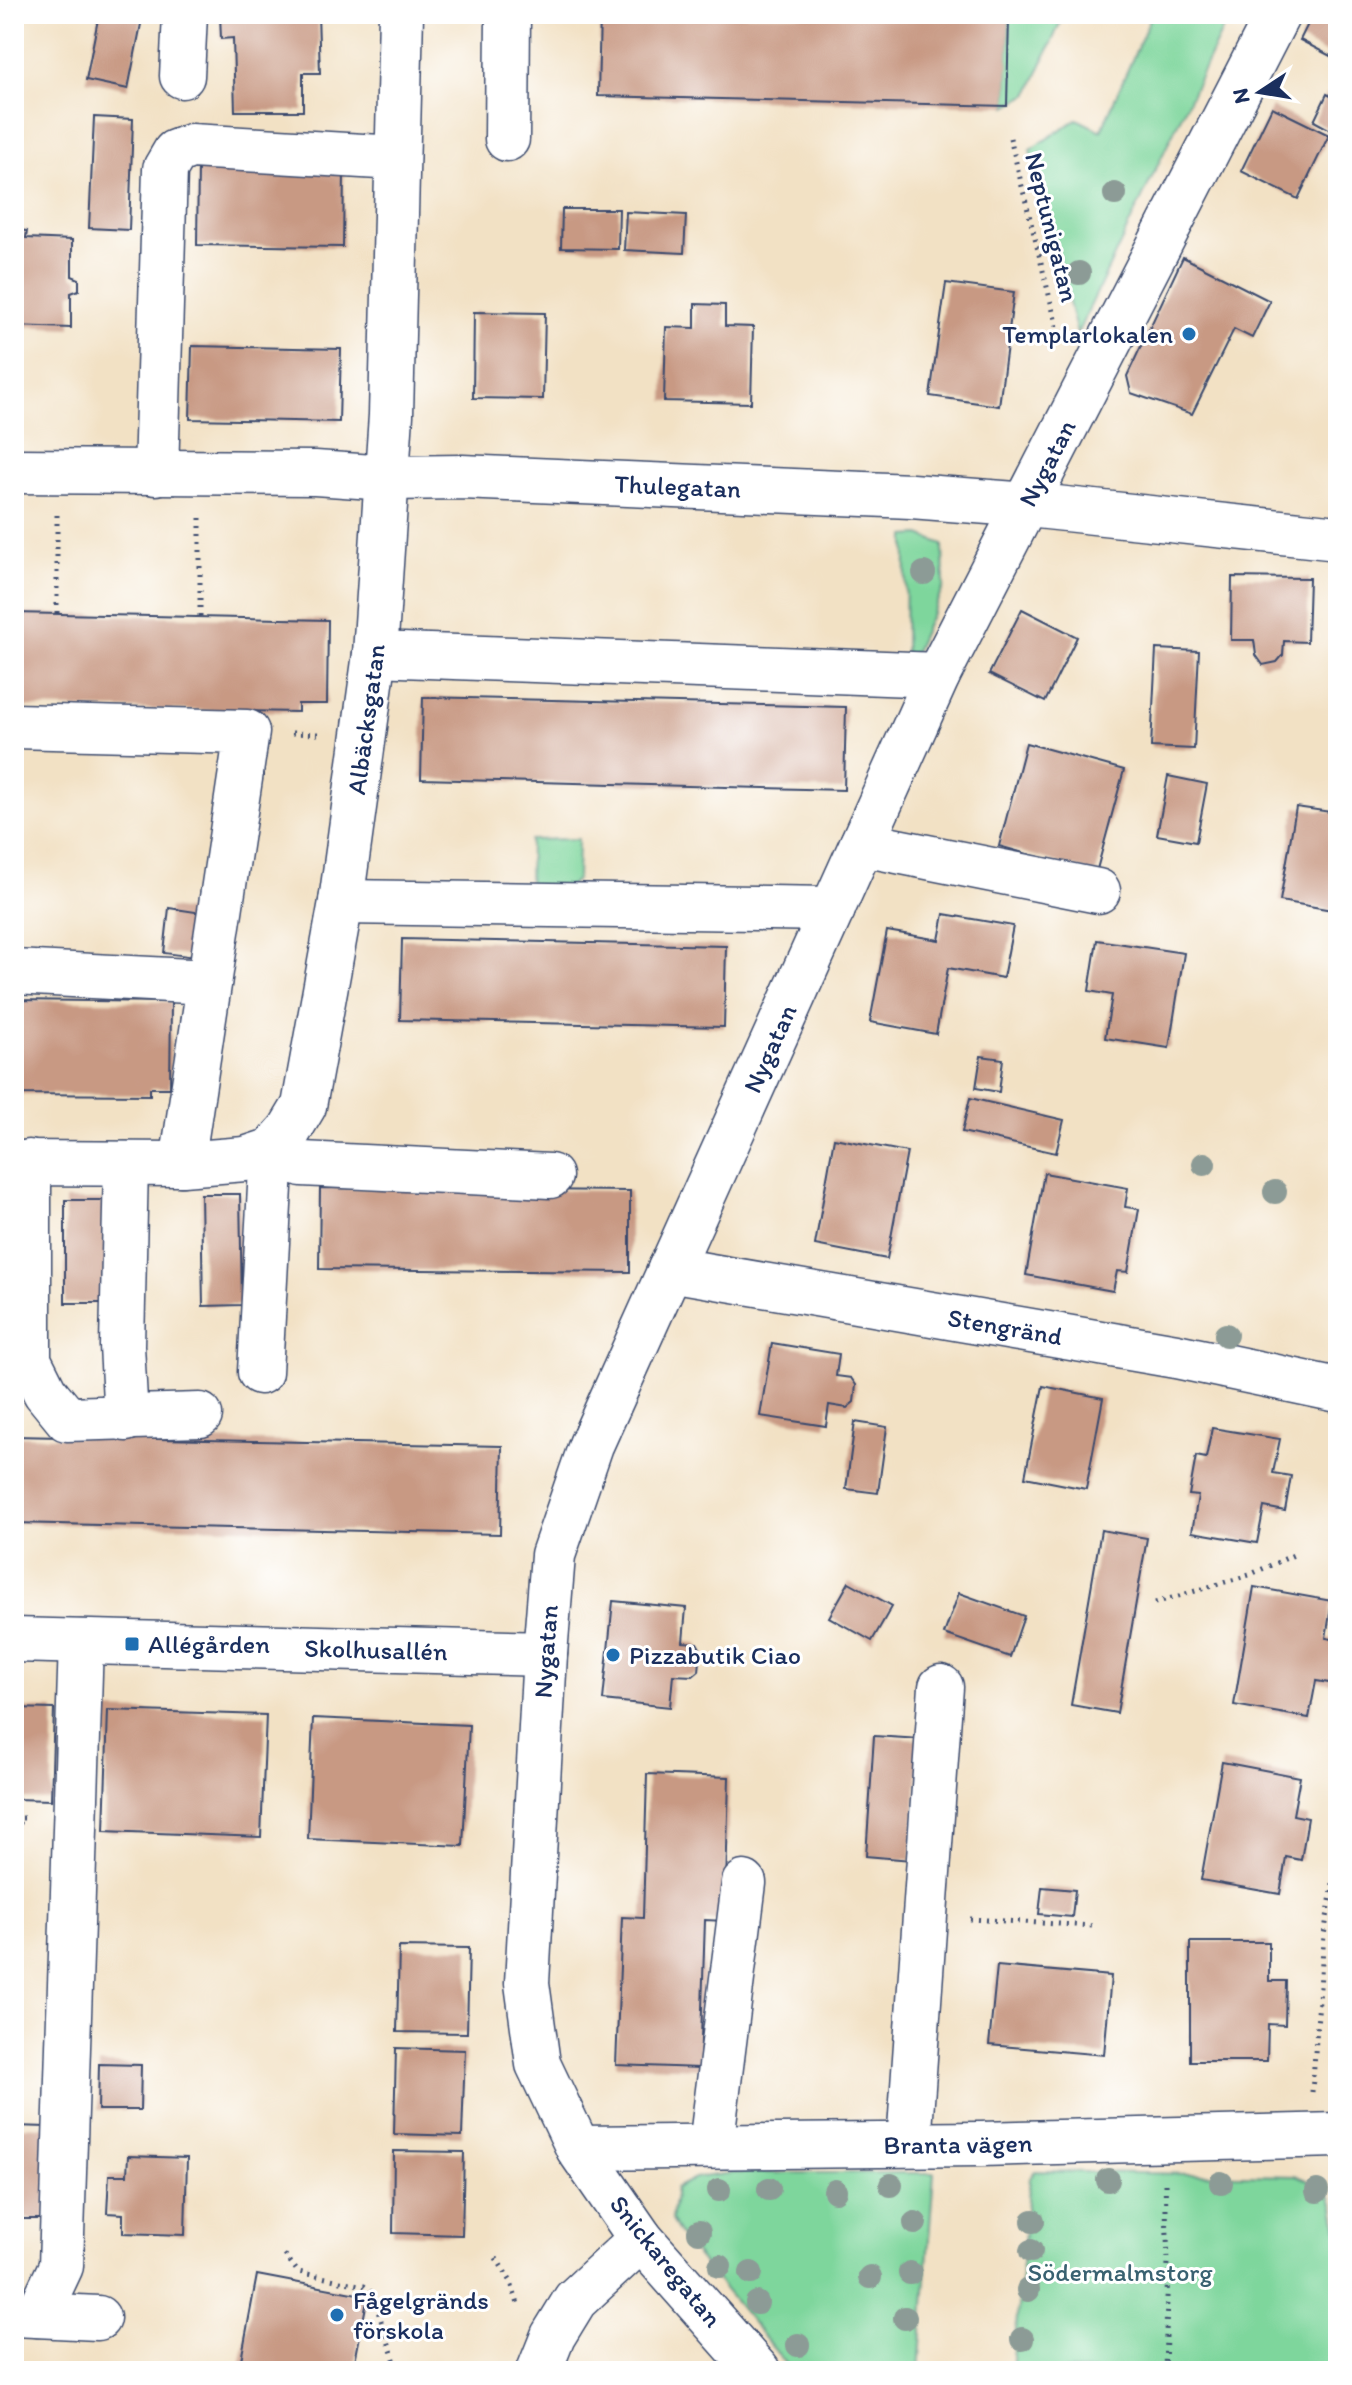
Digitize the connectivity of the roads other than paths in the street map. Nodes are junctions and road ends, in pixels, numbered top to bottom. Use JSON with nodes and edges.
{"nodes":[{"id":1,"x":185,"y":14,"type":"edge"},
{"id":2,"x":401,"y":14,"type":"edge"},
{"id":3,"x":508,"y":14,"type":"edge"},
{"id":4,"x":1278,"y":14,"type":"edge"},
{"id":5,"x":182,"y":76,"type":"dead end"},
{"id":6,"x":507,"y":139,"type":"dead end"},
{"id":7,"x":397,"y":158,"type":"junction"},
{"id":8,"x":14,"y":471,"type":"edge"},
{"id":9,"x":156,"y":473,"type":"junction"},
{"id":10,"x":388,"y":478,"type":"junction"},
{"id":11,"x":1028,"y":505,"type":"junction"},
{"id":12,"x":1338,"y":538,"type":"edge"},
{"id":13,"x":375,"y":654,"type":"junction"},
{"id":14,"x":938,"y":675,"type":"junction"},
{"id":15,"x":14,"y":726,"type":"edge"},
{"id":16,"x":862,"y":844,"type":"junction"},
{"id":17,"x":1098,"y":891,"type":"dead end"},
{"id":18,"x":341,"y":902,"type":"junction"},
{"id":19,"x":833,"y":909,"type":"junction"},
{"id":20,"x":14,"y":972,"type":"edge"},
{"id":21,"x":209,"y":982,"type":"junction"},
{"id":22,"x":272,"y":1150,"type":"junction"},
{"id":23,"x":22,"y":1163,"type":"edge"},
{"id":24,"x":126,"y":1164,"type":"junction"},
{"id":25,"x":182,"y":1164,"type":"junction"},
{"id":26,"x":550,"y":1176,"type":"dead end"},
{"id":27,"x":670,"y":1269,"type":"junction"},
{"id":28,"x":260,"y":1372,"type":"dead end"},
{"id":29,"x":1338,"y":1390,"type":"edge"},
{"id":30,"x":200,"y":1415,"type":"dead end"},
{"id":31,"x":126,"y":1419,"type":"junction"},
{"id":32,"x":14,"y":1640,"type":"edge"},
{"id":33,"x":81,"y":1642,"type":"junction"},
{"id":34,"x":545,"y":1654,"type":"junction"},
{"id":35,"x":941,"y":1687,"type":"dead end"},
{"id":36,"x":744,"y":1883,"type":"dead end"},
{"id":37,"x":1326,"y":2136,"type":"edge"},
{"id":38,"x":909,"y":2144,"type":"junction"},
{"id":39,"x":711,"y":2146,"type":"junction"},
{"id":40,"x":578,"y":2148,"type":"junction"},
{"id":41,"x":641,"y":2239,"type":"junction"},
{"id":42,"x":26,"y":2314,"type":"edge"},
{"id":43,"x":98,"y":2318,"type":"dead end"},
{"id":44,"x":539,"y":2371,"type":"edge"},
{"id":45,"x":758,"y":2371,"type":"edge"}],
"edges":[{"from":1,"to":5,"type":"street"},
{"from":2,"to":7,"type":"street","name":"Albäcksgatan"},
{"from":3,"to":6,"type":"street"},
{"from":4,"to":11,"type":"street","name":"Nygatan"},
{"from":7,"to":9,"type":"street"},
{"from":7,"to":10,"type":"street","name":"Albäcksgatan"},
{"from":8,"to":9,"type":"street","name":"Thulegatan"},
{"from":9,"to":10,"type":"street","name":"Thulegatan"},
{"from":10,"to":11,"type":"street","name":"Thulegatan"},
{"from":10,"to":13,"type":"street","name":"Albäcksgatan"},
{"from":11,"to":12,"type":"street","name":"Thulegatan"},
{"from":11,"to":14,"type":"street","name":"Nygatan"},
{"from":13,"to":14,"type":"street"},
{"from":13,"to":18,"type":"street","name":"Albäcksgatan"},
{"from":14,"to":16,"type":"street","name":"Nygatan"},
{"from":15,"to":21,"type":"street"},
{"from":16,"to":17,"type":"street"},
{"from":16,"to":19,"type":"street","name":"Nygatan"},
{"from":18,"to":19,"type":"street"},
{"from":18,"to":22,"type":"street","name":"Albäcksgatan"},
{"from":19,"to":27,"type":"street","name":"Nygatan"},
{"from":20,"to":21,"type":"street"},
{"from":21,"to":25,"type":"street"},
{"from":22,"to":25,"type":"street"},
{"from":22,"to":26,"type":"street"},
{"from":22,"to":28,"type":"street"},
{"from":23,"to":24,"type":"street"},
{"from":23,"to":31,"type":"street"},
{"from":24,"to":25,"type":"street"},
{"from":24,"to":31,"type":"street"},
{"from":27,"to":29,"type":"street","name":"Stengränd"},
{"from":27,"to":34,"type":"street","name":"Nygatan"},
{"from":30,"to":31,"type":"street"},
{"from":32,"to":33,"type":"street","name":"Skolhusallén"},
{"from":33,"to":34,"type":"street","name":"Skolhusallén"},
{"from":33,"to":42,"type":"street"},
{"from":34,"to":40,"type":"street","name":"Nygatan"},
{"from":35,"to":38,"type":"street"},
{"from":36,"to":39,"type":"street"},
{"from":37,"to":38,"type":"street","name":"Branta vägen"},
{"from":38,"to":39,"type":"street","name":"Branta vägen"},
{"from":39,"to":40,"type":"street","name":"Branta vägen"},
{"from":40,"to":41,"type":"street","name":"Snickaregatan"},
{"from":41,"to":44,"type":"street"},
{"from":41,"to":45,"type":"street","name":"Snickaregatan"},
{"from":42,"to":43,"type":"street"}]}
